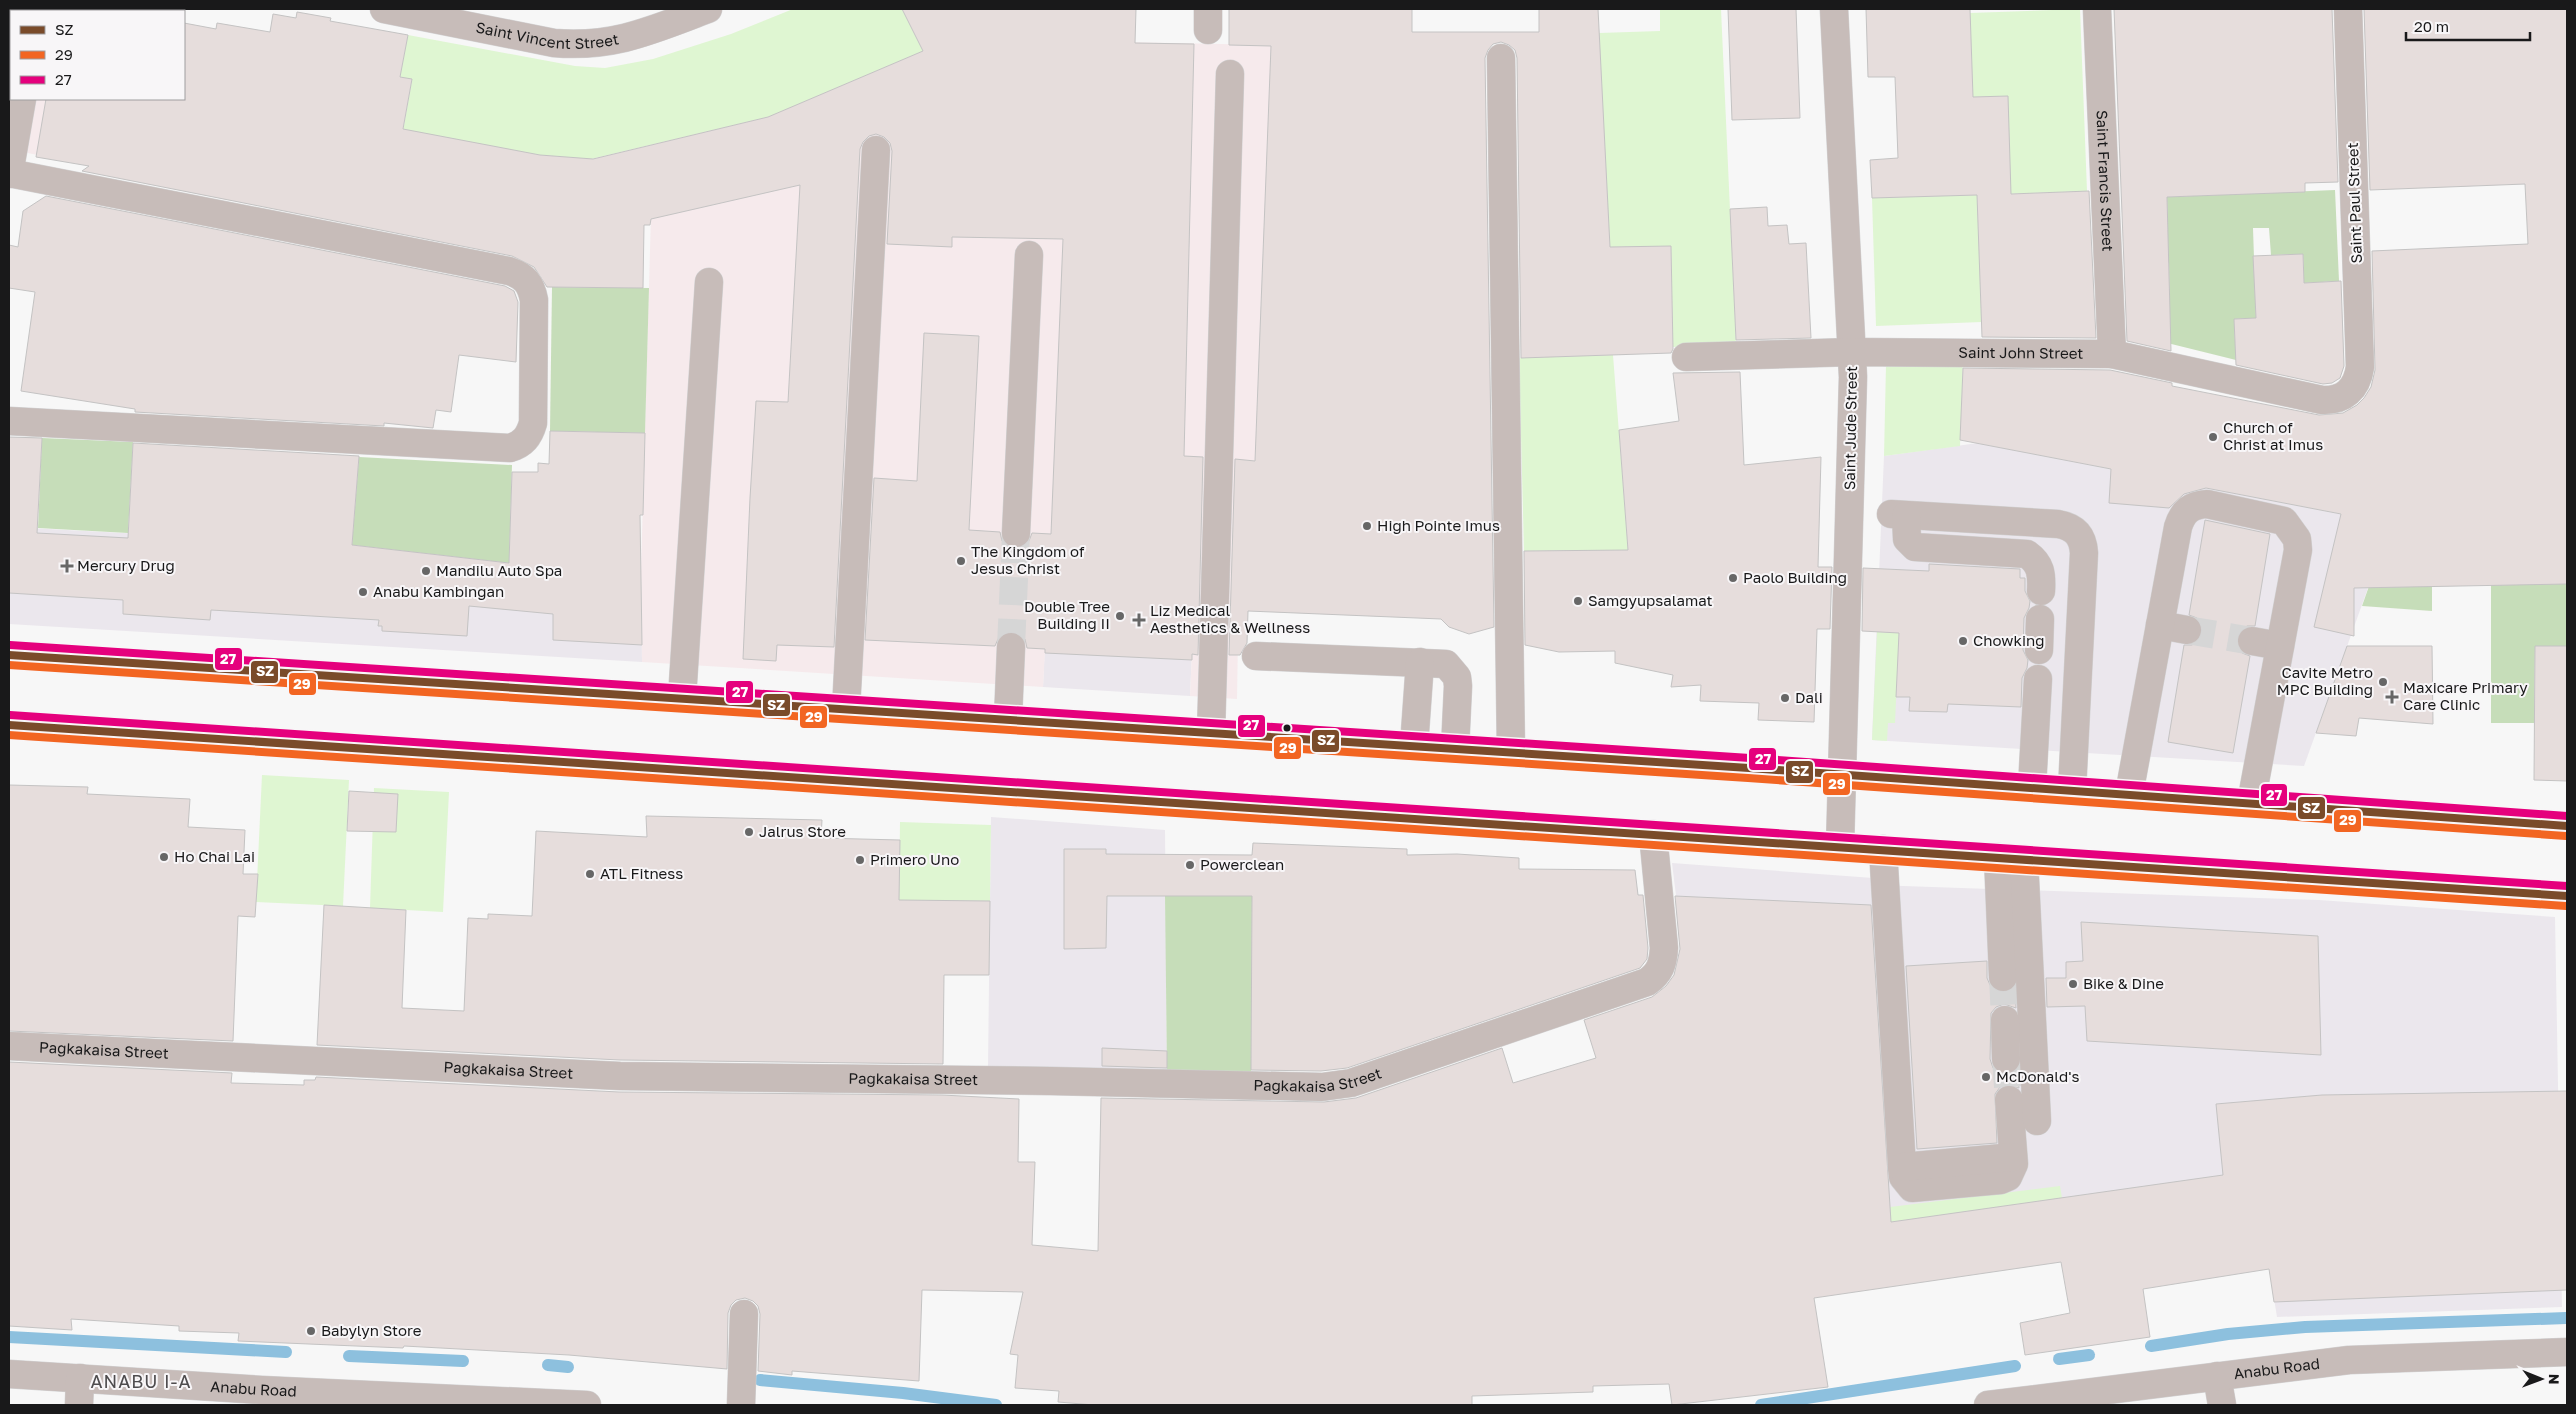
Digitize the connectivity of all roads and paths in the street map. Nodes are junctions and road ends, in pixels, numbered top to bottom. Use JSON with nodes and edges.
{"nodes":[{"id":1,"x":384,"y":9,"type":"edge"},
{"id":2,"x":708,"y":9,"type":"edge"},
{"id":3,"x":1834,"y":9,"type":"edge"},
{"id":4,"x":2097,"y":9,"type":"edge"},
{"id":5,"x":2348,"y":9,"type":"edge"},
{"id":6,"x":1501,"y":58,"type":"dead end"},
{"id":7,"x":1230,"y":74,"type":"dead end"},
{"id":8,"x":22,"y":100,"type":"edge"},
{"id":9,"x":876,"y":150,"type":"dead end"},
{"id":10,"x":9,"y":173,"type":"edge"},
{"id":11,"x":1029,"y":255,"type":"dead end"},
{"id":12,"x":709,"y":282,"type":"dead end"},
{"id":13,"x":1852,"y":352,"type":"junction"},
{"id":14,"x":2112,"y":354,"type":"junction"},
{"id":15,"x":1686,"y":357,"type":"dead end"},
{"id":16,"x":2348,"y":393,"type":"joint"},
{"id":17,"x":9,"y":421,"type":"edge"},
{"id":18,"x":1016,"y":533,"type":"tunnel mouth"},
{"id":19,"x":2041,"y":590,"type":"dead end"},
{"id":20,"x":2040,"y":618,"type":"dead end"},
{"id":21,"x":2160,"y":625,"type":"junction"},
{"id":22,"x":2187,"y":630,"type":"tunnel mouth"},
{"id":23,"x":2252,"y":641,"type":"tunnel mouth"},
{"id":24,"x":2280,"y":646,"type":"junction"},
{"id":25,"x":1011,"y":647,"type":"tunnel mouth"},
{"id":26,"x":2039,"y":650,"type":"dead end"},
{"id":27,"x":9,"y":655,"type":"edge"},
{"id":28,"x":1256,"y":656,"type":"dead end"},
{"id":29,"x":1420,"y":662,"type":"junction"},
{"id":30,"x":2038,"y":679,"type":"dead end"},
{"id":31,"x":682,"y":698,"type":"junction"},
{"id":32,"x":846,"y":709,"type":"junction"},
{"id":33,"x":1008,"y":719,"type":"junction"},
{"id":34,"x":9,"y":725,"type":"edge"},
{"id":35,"x":1211,"y":733,"type":"junction"},
{"id":36,"x":1414,"y":746,"type":"junction"},
{"id":37,"x":1455,"y":748,"type":"junction"},
{"id":38,"x":1511,"y":752,"type":"junction"},
{"id":39,"x":1842,"y":774,"type":"junction"},
{"id":40,"x":2032,"y":787,"type":"junction"},
{"id":41,"x":2072,"y":790,"type":"junction"},
{"id":42,"x":2129,"y":794,"type":"junction"},
{"id":43,"x":2251,"y":803,"type":"junction"},
{"id":44,"x":2567,"y":826,"type":"edge"},
{"id":45,"x":1653,"y":834,"type":"junction"},
{"id":46,"x":1840,"y":847,"type":"junction"},
{"id":47,"x":1883,"y":850,"type":"junction"},
{"id":48,"x":1998,"y":858,"type":"junction"},
{"id":49,"x":2024,"y":859,"type":"junction"},
{"id":50,"x":2567,"y":896,"type":"edge"},
{"id":51,"x":2003,"y":977,"type":"tunnel mouth"},
{"id":52,"x":2005,"y":1020,"type":"tunnel mouth"},
{"id":53,"x":9,"y":1046,"type":"edge"},
{"id":54,"x":2006,"y":1059,"type":"tunnel mouth"},
{"id":55,"x":2009,"y":1100,"type":"tunnel mouth"},
{"id":56,"x":2037,"y":1120,"type":"dead end"},
{"id":57,"x":744,"y":1314,"type":"dead end"},
{"id":58,"x":2567,"y":1352,"type":"edge"},
{"id":59,"x":9,"y":1374,"type":"edge"},
{"id":60,"x":2217,"y":1376,"type":"junction"},
{"id":61,"x":80,"y":1378,"type":"junction"},
{"id":62,"x":79,"y":1405,"type":"edge"},
{"id":63,"x":587,"y":1405,"type":"edge"},
{"id":64,"x":741,"y":1405,"type":"edge"},
{"id":65,"x":1988,"y":1405,"type":"edge"},
{"id":66,"x":2222,"y":1405,"type":"edge"}],
"edges":[{"from":1,"to":2,"type":"street","name":"Saint Vincent Street"},
{"from":3,"to":13,"type":"street","name":"Saint Jude Street"},
{"from":4,"to":14,"type":"street","name":"Saint Francis Street"},
{"from":5,"to":16,"type":"street","name":"Saint Paul Street"},
{"from":6,"to":38,"type":"street"},
{"from":7,"to":35,"type":"street"},
{"from":8,"to":10,"type":"street"},
{"from":9,"to":32,"type":"street"},
{"from":10,"to":17,"type":"street"},
{"from":11,"to":18,"type":"street"},
{"from":12,"to":31,"type":"street"},
{"from":13,"to":14,"type":"street","name":"Saint John Street"},
{"from":13,"to":15,"type":"street","name":"Saint John Street"},
{"from":13,"to":39,"type":"street","name":"Saint Jude Street"},
{"from":14,"to":16,"type":"street","name":"Saint John Street"},
{"from":19,"to":41,"type":"street"},
{"from":20,"to":26,"type":"street"},
{"from":21,"to":22,"type":"street"},
{"from":21,"to":24,"type":"street"},
{"from":21,"to":42,"type":"street"},
{"from":23,"to":24,"type":"street"},
{"from":24,"to":43,"type":"street"},
{"from":25,"to":33,"type":"street"},
{"from":27,"to":31,"type":"highway"},
{"from":28,"to":29,"type":"street"},
{"from":29,"to":36,"type":"street"},
{"from":29,"to":37,"type":"street"},
{"from":30,"to":40,"type":"street"},
{"from":31,"to":32,"type":"highway"},
{"from":32,"to":33,"type":"highway"},
{"from":33,"to":35,"type":"highway"},
{"from":34,"to":45,"type":"highway"},
{"from":35,"to":36,"type":"highway"},
{"from":36,"to":37,"type":"highway"},
{"from":37,"to":38,"type":"highway"},
{"from":38,"to":39,"type":"highway"},
{"from":39,"to":40,"type":"highway"},
{"from":39,"to":46,"type":"street","name":"Saint Jude Street"},
{"from":40,"to":41,"type":"highway"},
{"from":41,"to":42,"type":"highway"},
{"from":42,"to":43,"type":"highway"},
{"from":43,"to":44,"type":"highway"},
{"from":45,"to":46,"type":"highway"},
{"from":45,"to":53,"type":"street","name":"Pagkakaisa Street"},
{"from":46,"to":47,"type":"highway"},
{"from":47,"to":48,"type":"highway"},
{"from":47,"to":55,"type":"street"},
{"from":48,"to":49,"type":"highway"},
{"from":48,"to":51,"type":"street"},
{"from":49,"to":50,"type":"highway"},
{"from":49,"to":56,"type":"street"},
{"from":52,"to":54,"type":"street"},
{"from":57,"to":64,"type":"street"},
{"from":58,"to":60,"type":"street","name":"Anabu Road"},
{"from":59,"to":61,"type":"street","name":"Anabu Road"},
{"from":60,"to":65,"type":"street","name":"Anabu Road"},
{"from":60,"to":66,"type":"street"},
{"from":61,"to":62,"type":"street"},
{"from":61,"to":63,"type":"street","name":"Anabu Road"}]}
